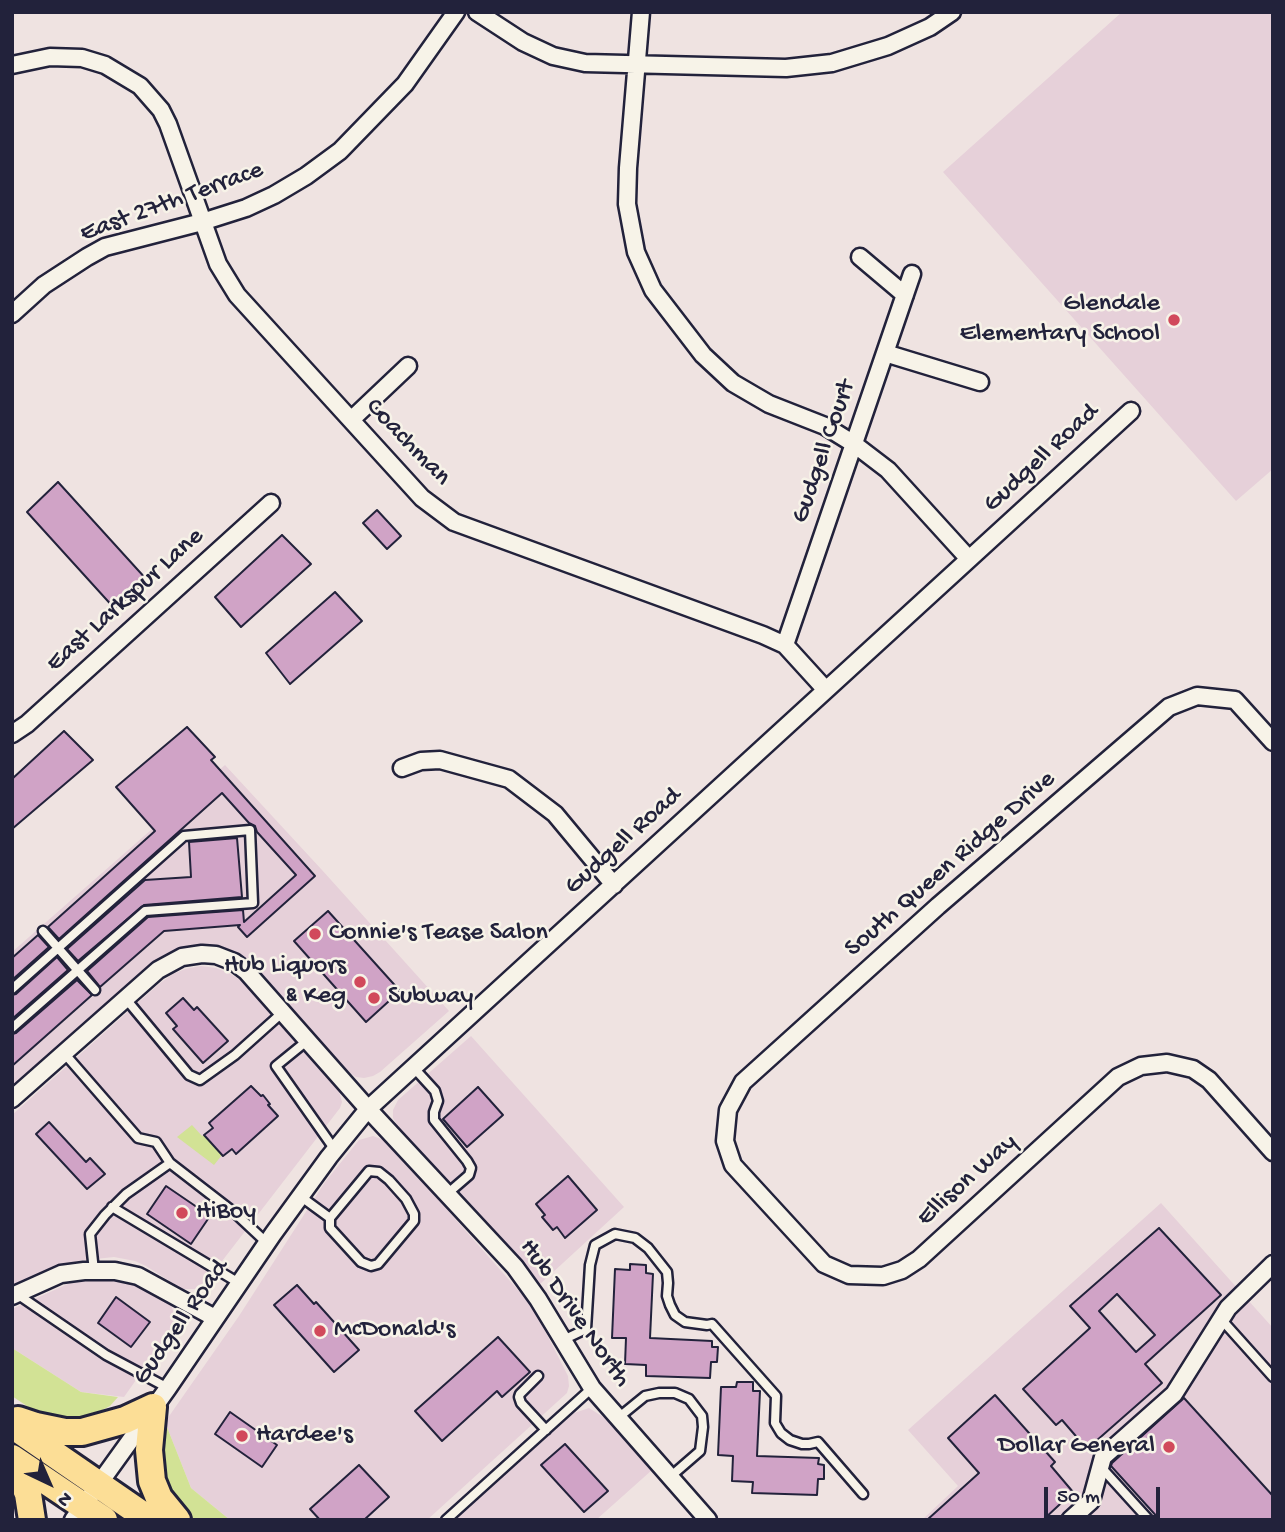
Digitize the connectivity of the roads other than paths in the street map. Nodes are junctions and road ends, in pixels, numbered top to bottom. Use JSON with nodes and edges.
{"nodes":[{"id":1,"x":456,"y":12,"type":"edge"},
{"id":2,"x":477,"y":12,"type":"edge"},
{"id":3,"x":641,"y":12,"type":"edge"},
{"id":4,"x":952,"y":12,"type":"edge"},
{"id":5,"x":12,"y":65,"type":"edge"},
{"id":6,"x":637,"y":65,"type":"junction"},
{"id":7,"x":202,"y":222,"type":"junction"},
{"id":8,"x":860,"y":257,"type":"dead end"},
{"id":9,"x":912,"y":274,"type":"dead end"},
{"id":10,"x":905,"y":295,"type":"junction"},
{"id":11,"x":12,"y":314,"type":"edge"},
{"id":12,"x":885,"y":353,"type":"junction"},
{"id":13,"x":408,"y":366,"type":"dead end"},
{"id":14,"x":980,"y":382,"type":"dead end"},
{"id":15,"x":1131,"y":411,"type":"dead end"},
{"id":16,"x":351,"y":420,"type":"junction"},
{"id":17,"x":854,"y":444,"type":"junction"},
{"id":18,"x":271,"y":503,"type":"dead end"},
{"id":19,"x":969,"y":559,"type":"junction"},
{"id":20,"x":785,"y":645,"type":"junction"},
{"id":21,"x":826,"y":691,"type":"junction"},
{"id":22,"x":12,"y":734,"type":"edge"},
{"id":23,"x":1273,"y":742,"type":"edge"},
{"id":24,"x":402,"y":768,"type":"dead end"},
{"id":25,"x":614,"y":885,"type":"junction"},
{"id":26,"x":43,"y":932,"type":"dead end"},
{"id":27,"x":58,"y":948,"type":"junction"},
{"id":28,"x":77,"y":970,"type":"junction"},
{"id":29,"x":12,"y":989,"type":"edge"},
{"id":30,"x":95,"y":990,"type":"dead end"},
{"id":31,"x":126,"y":999,"type":"junction"},
{"id":32,"x":283,"y":1012,"type":"junction"},
{"id":33,"x":12,"y":1028,"type":"edge"},
{"id":34,"x":308,"y":1041,"type":"junction"},
{"id":35,"x":64,"y":1053,"type":"junction"},
{"id":36,"x":414,"y":1068,"type":"junction"},
{"id":37,"x":12,"y":1099,"type":"edge"},
{"id":38,"x":368,"y":1109,"type":"junction"},
{"id":39,"x":727,"y":1115,"type":"joint"},
{"id":40,"x":335,"y":1150,"type":"junction"},
{"id":41,"x":1273,"y":1152,"type":"edge"},
{"id":42,"x":170,"y":1163,"type":"junction"},
{"id":43,"x":447,"y":1194,"type":"junction"},
{"id":44,"x":300,"y":1196,"type":"junction"},
{"id":45,"x":112,"y":1208,"type":"junction"},
{"id":46,"x":330,"y":1218,"type":"junction"},
{"id":47,"x":267,"y":1243,"type":"junction"},
{"id":48,"x":1273,"y":1264,"type":"edge"},
{"id":49,"x":94,"y":1271,"type":"junction"},
{"id":50,"x":239,"y":1283,"type":"junction"},
{"id":51,"x":14,"y":1295,"type":"edge"},
{"id":52,"x":215,"y":1318,"type":"junction"},
{"id":53,"x":1221,"y":1320,"type":"junction"},
{"id":54,"x":563,"y":1340,"type":"junction"},
{"id":55,"x":538,"y":1376,"type":"dead end"},
{"id":56,"x":1273,"y":1377,"type":"edge"},
{"id":57,"x":592,"y":1388,"type":"junction"},
{"id":58,"x":160,"y":1398,"type":"junction"},
{"id":59,"x":12,"y":1418,"type":"edge"},
{"id":60,"x":618,"y":1418,"type":"junction"},
{"id":61,"x":12,"y":1425,"type":"edge"},
{"id":62,"x":546,"y":1430,"type":"junction"},
{"id":63,"x":12,"y":1458,"type":"edge"},
{"id":64,"x":1100,"y":1466,"type":"junction"},
{"id":65,"x":12,"y":1468,"type":"edge"},
{"id":66,"x":670,"y":1476,"type":"junction"},
{"id":67,"x":99,"y":1483,"type":"junction"},
{"id":68,"x":863,"y":1494,"type":"dead end"},
{"id":69,"x":87,"y":1515,"type":"edge"},
{"id":70,"x":32,"y":1520,"type":"edge"},
{"id":71,"x":150,"y":1520,"type":"edge"},
{"id":72,"x":177,"y":1520,"type":"edge"},
{"id":73,"x":446,"y":1520,"type":"edge"},
{"id":74,"x":708,"y":1520,"type":"edge"},
{"id":75,"x":1070,"y":1520,"type":"edge"},
{"id":76,"x":1149,"y":1520,"type":"edge"}],
"edges":[{"from":1,"to":7,"type":"street","name":"East 27th Terrace"},
{"from":2,"to":6,"type":"street"},
{"from":3,"to":6,"type":"street"},
{"from":4,"to":6,"type":"street"},
{"from":5,"to":7,"type":"street","name":"Coachman"},
{"from":6,"to":17,"type":"street"},
{"from":7,"to":11,"type":"street","name":"East 27th Terrace"},
{"from":7,"to":16,"type":"street","name":"Coachman"},
{"from":8,"to":10,"type":"street"},
{"from":9,"to":10,"type":"street","name":"Gudgell Court"},
{"from":10,"to":12,"type":"street","name":"Gudgell Court"},
{"from":12,"to":14,"type":"street"},
{"from":12,"to":17,"type":"street","name":"Gudgell Court"},
{"from":13,"to":16,"type":"street"},
{"from":15,"to":19,"type":"street","name":"Gudgell Road"},
{"from":16,"to":20,"type":"street","name":"Coachman"},
{"from":17,"to":19,"type":"street"},
{"from":17,"to":20,"type":"street","name":"Gudgell Court"},
{"from":18,"to":22,"type":"street","name":"East Larkspur Lane"},
{"from":19,"to":21,"type":"street","name":"Gudgell Road"},
{"from":20,"to":21,"type":"street","name":"Coachman"},
{"from":21,"to":25,"type":"street","name":"Gudgell Road"},
{"from":23,"to":39,"type":"street","name":"South Queen Ridge Drive"},
{"from":24,"to":25,"type":"street"},
{"from":25,"to":36,"type":"street","name":"Gudgell Road"},
{"from":26,"to":27,"type":"lane"},
{"from":27,"to":28,"type":"lane"},
{"from":27,"to":28,"type":"lane"},
{"from":27,"to":29,"type":"lane"},
{"from":28,"to":30,"type":"lane"},
{"from":28,"to":33,"type":"lane"},
{"from":31,"to":32,"type":"street","name":"Hub Drive North"},
{"from":31,"to":32,"type":"lane"},
{"from":31,"to":35,"type":"street","name":"Hub Drive North"},
{"from":32,"to":34,"type":"street","name":"Hub Drive North"},
{"from":34,"to":38,"type":"street","name":"Hub Drive North"},
{"from":34,"to":40,"type":"lane"},
{"from":35,"to":37,"type":"street","name":"Hub Drive North"},
{"from":35,"to":42,"type":"lane"},
{"from":36,"to":38,"type":"street","name":"Gudgell Road"},
{"from":36,"to":43,"type":"lane"},
{"from":38,"to":40,"type":"street","name":"Gudgell Road"},
{"from":38,"to":43,"type":"street","name":"Hub Drive North"},
{"from":39,"to":41,"type":"street","name":"Ellison Way"},
{"from":40,"to":44,"type":"street","name":"Gudgell Road"},
{"from":42,"to":45,"type":"lane"},
{"from":42,"to":47,"type":"lane"},
{"from":43,"to":54,"type":"street","name":"Hub Drive North"},
{"from":44,"to":46,"type":"lane"},
{"from":44,"to":47,"type":"street","name":"Gudgell Road"},
{"from":45,"to":49,"type":"lane"},
{"from":45,"to":50,"type":"lane"},
{"from":46,"to":46,"type":"lane"},
{"from":47,"to":50,"type":"street","name":"Gudgell Road"},
{"from":48,"to":53,"type":"street"},
{"from":49,"to":51,"type":"street"},
{"from":49,"to":52,"type":"street"},
{"from":50,"to":52,"type":"street","name":"Gudgell Road"},
{"from":51,"to":58,"type":"lane"},
{"from":52,"to":58,"type":"street","name":"Gudgell Road"},
{"from":53,"to":56,"type":"lane"},
{"from":53,"to":64,"type":"street"},
{"from":54,"to":57,"type":"street","name":"Hub Drive North"},
{"from":54,"to":68,"type":"lane"},
{"from":55,"to":62,"type":"lane"},
{"from":57,"to":60,"type":"street","name":"Hub Drive North"},
{"from":57,"to":62,"type":"lane"},
{"from":58,"to":59,"type":"highway"},
{"from":58,"to":67,"type":"street","name":"Gudgell Road"},
{"from":58,"to":72,"type":"highway"},
{"from":60,"to":66,"type":"street","name":"Hub Drive North"},
{"from":60,"to":66,"type":"lane"},
{"from":61,"to":67,"type":"highway"},
{"from":62,"to":73,"type":"lane"},
{"from":63,"to":69,"type":"highway"},
{"from":64,"to":75,"type":"street"},
{"from":64,"to":76,"type":"lane"},
{"from":65,"to":70,"type":"highway"},
{"from":66,"to":74,"type":"street","name":"Hub Drive North"},
{"from":67,"to":69,"type":"street","name":"Gudgell Road"},
{"from":67,"to":71,"type":"highway"}]}
